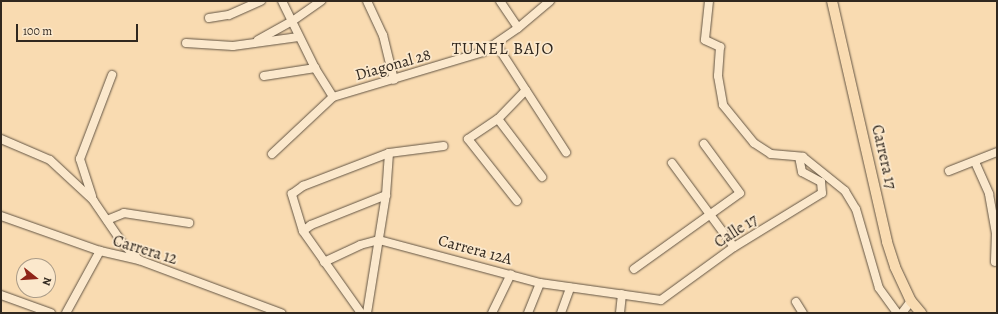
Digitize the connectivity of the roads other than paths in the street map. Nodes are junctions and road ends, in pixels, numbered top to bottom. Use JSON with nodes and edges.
{"nodes":[{"id":1,"x":261,"y":1,"type":"edge"},
{"id":2,"x":282,"y":1,"type":"edge"},
{"id":3,"x":321,"y":1,"type":"edge"},
{"id":4,"x":367,"y":1,"type":"edge"},
{"id":5,"x":500,"y":1,"type":"edge"},
{"id":6,"x":550,"y":1,"type":"edge"},
{"id":7,"x":709,"y":1,"type":"edge"},
{"id":8,"x":832,"y":1,"type":"edge"},
{"id":9,"x":209,"y":18,"type":"dead end"},
{"id":10,"x":291,"y":22,"type":"junction"},
{"id":11,"x":518,"y":28,"type":"junction"},
{"id":12,"x":298,"y":37,"type":"junction"},
{"id":13,"x":186,"y":43,"type":"dead end"},
{"id":14,"x":252,"y":43,"type":"junction"},
{"id":15,"x":496,"y":44,"type":"junction"},
{"id":16,"x":314,"y":68,"type":"junction"},
{"id":17,"x":112,"y":75,"type":"dead end"},
{"id":18,"x":264,"y":76,"type":"dead end"},
{"id":19,"x":394,"y":80,"type":"junction"},
{"id":20,"x":526,"y":90,"type":"junction"},
{"id":21,"x":333,"y":96,"type":"junction"},
{"id":22,"x":498,"y":119,"type":"junction"},
{"id":23,"x":1,"y":139,"type":"edge"},
{"id":24,"x":704,"y":144,"type":"dead end"},
{"id":25,"x":444,"y":146,"type":"dead end"},
{"id":26,"x":566,"y":152,"type":"dead end"},
{"id":27,"x":997,"y":152,"type":"edge"},
{"id":28,"x":389,"y":153,"type":"junction"},
{"id":29,"x":272,"y":154,"type":"dead end"},
{"id":30,"x":799,"y":157,"type":"junction"},
{"id":31,"x":672,"y":162,"type":"dead end"},
{"id":32,"x":975,"y":162,"type":"junction"},
{"id":33,"x":948,"y":171,"type":"dead end"},
{"id":34,"x":542,"y":177,"type":"dead end"},
{"id":35,"x":386,"y":195,"type":"junction"},
{"id":36,"x":93,"y":200,"type":"junction"},
{"id":37,"x":517,"y":202,"type":"dead end"},
{"id":38,"x":711,"y":215,"type":"junction"},
{"id":39,"x":1,"y":216,"type":"edge"},
{"id":40,"x":107,"y":220,"type":"junction"},
{"id":41,"x":189,"y":224,"type":"dead end"},
{"id":42,"x":303,"y":231,"type":"junction"},
{"id":43,"x":379,"y":240,"type":"junction"},
{"id":44,"x":734,"y":247,"type":"junction"},
{"id":45,"x":100,"y":251,"type":"junction"},
{"id":46,"x":139,"y":260,"type":"junction"},
{"id":47,"x":324,"y":262,"type":"junction"},
{"id":48,"x":995,"y":262,"type":"dead end"},
{"id":49,"x":634,"y":269,"type":"dead end"},
{"id":50,"x":511,"y":274,"type":"junction"},
{"id":51,"x":540,"y":283,"type":"junction"},
{"id":52,"x":570,"y":288,"type":"junction"},
{"id":53,"x":622,"y":294,"type":"junction"},
{"id":54,"x":1,"y":295,"type":"edge"},
{"id":55,"x":910,"y":301,"type":"junction"},
{"id":56,"x":796,"y":302,"type":"dead end"},
{"id":57,"x":51,"y":313,"type":"edge"},
{"id":58,"x":66,"y":313,"type":"edge"},
{"id":59,"x":281,"y":313,"type":"edge"},
{"id":60,"x":362,"y":313,"type":"edge"},
{"id":61,"x":367,"y":313,"type":"edge"},
{"id":62,"x":492,"y":313,"type":"edge"},
{"id":63,"x":528,"y":313,"type":"edge"},
{"id":64,"x":560,"y":313,"type":"edge"},
{"id":65,"x":620,"y":313,"type":"edge"},
{"id":66,"x":803,"y":313,"type":"edge"},
{"id":67,"x":897,"y":313,"type":"edge"},
{"id":68,"x":902,"y":313,"type":"edge"},
{"id":69,"x":921,"y":313,"type":"edge"}],
"edges":[{"from":1,"to":9,"type":"street"},
{"from":2,"to":10,"type":"street"},
{"from":3,"to":10,"type":"street"},
{"from":4,"to":19,"type":"street"},
{"from":5,"to":11,"type":"street"},
{"from":6,"to":11,"type":"street","name":"Diagonal 28"},
{"from":7,"to":30,"type":"street"},
{"from":8,"to":55,"type":"main road","name":"Carrera 17"},
{"from":10,"to":12,"type":"street"},
{"from":10,"to":14,"type":"street"},
{"from":11,"to":15,"type":"street","name":"Diagonal 28"},
{"from":12,"to":14,"type":"street"},
{"from":12,"to":16,"type":"street"},
{"from":13,"to":14,"type":"street"},
{"from":15,"to":19,"type":"street","name":"Diagonal 28"},
{"from":15,"to":20,"type":"street"},
{"from":16,"to":18,"type":"street"},
{"from":16,"to":21,"type":"street"},
{"from":17,"to":36,"type":"street"},
{"from":19,"to":21,"type":"street","name":"Diagonal 28"},
{"from":20,"to":22,"type":"street"},
{"from":20,"to":26,"type":"street"},
{"from":21,"to":29,"type":"street","name":"Diagonal 28"},
{"from":22,"to":34,"type":"street"},
{"from":22,"to":37,"type":"street"},
{"from":23,"to":36,"type":"street"},
{"from":24,"to":38,"type":"street"},
{"from":25,"to":28,"type":"street"},
{"from":27,"to":32,"type":"street"},
{"from":28,"to":35,"type":"street"},
{"from":28,"to":42,"type":"street"},
{"from":30,"to":44,"type":"street","name":"Calle 17"},
{"from":30,"to":67,"type":"street"},
{"from":31,"to":38,"type":"street"},
{"from":32,"to":33,"type":"street"},
{"from":32,"to":48,"type":"street"},
{"from":35,"to":42,"type":"street"},
{"from":35,"to":43,"type":"street"},
{"from":36,"to":40,"type":"street"},
{"from":38,"to":44,"type":"street"},
{"from":38,"to":49,"type":"street"},
{"from":39,"to":45,"type":"street","name":"Carrera 12"},
{"from":40,"to":41,"type":"street"},
{"from":40,"to":46,"type":"street"},
{"from":42,"to":47,"type":"street"},
{"from":43,"to":47,"type":"street","name":"Carrera 12A"},
{"from":43,"to":50,"type":"street","name":"Carrera 12A"},
{"from":43,"to":61,"type":"street"},
{"from":44,"to":53,"type":"street","name":"Calle 17"},
{"from":45,"to":46,"type":"street","name":"Carrera 12"},
{"from":45,"to":58,"type":"street"},
{"from":46,"to":59,"type":"street","name":"Carrera 12"},
{"from":47,"to":60,"type":"street"},
{"from":50,"to":51,"type":"street","name":"Carrera 12A"},
{"from":50,"to":62,"type":"street"},
{"from":51,"to":52,"type":"street","name":"Carrera 12A"},
{"from":51,"to":63,"type":"street"},
{"from":52,"to":53,"type":"street","name":"Carrera 12A"},
{"from":52,"to":64,"type":"street"},
{"from":53,"to":65,"type":"street"},
{"from":54,"to":57,"type":"street"},
{"from":55,"to":68,"type":"street"},
{"from":55,"to":69,"type":"main road","name":"Carrera 17"},
{"from":56,"to":66,"type":"street"}]}
